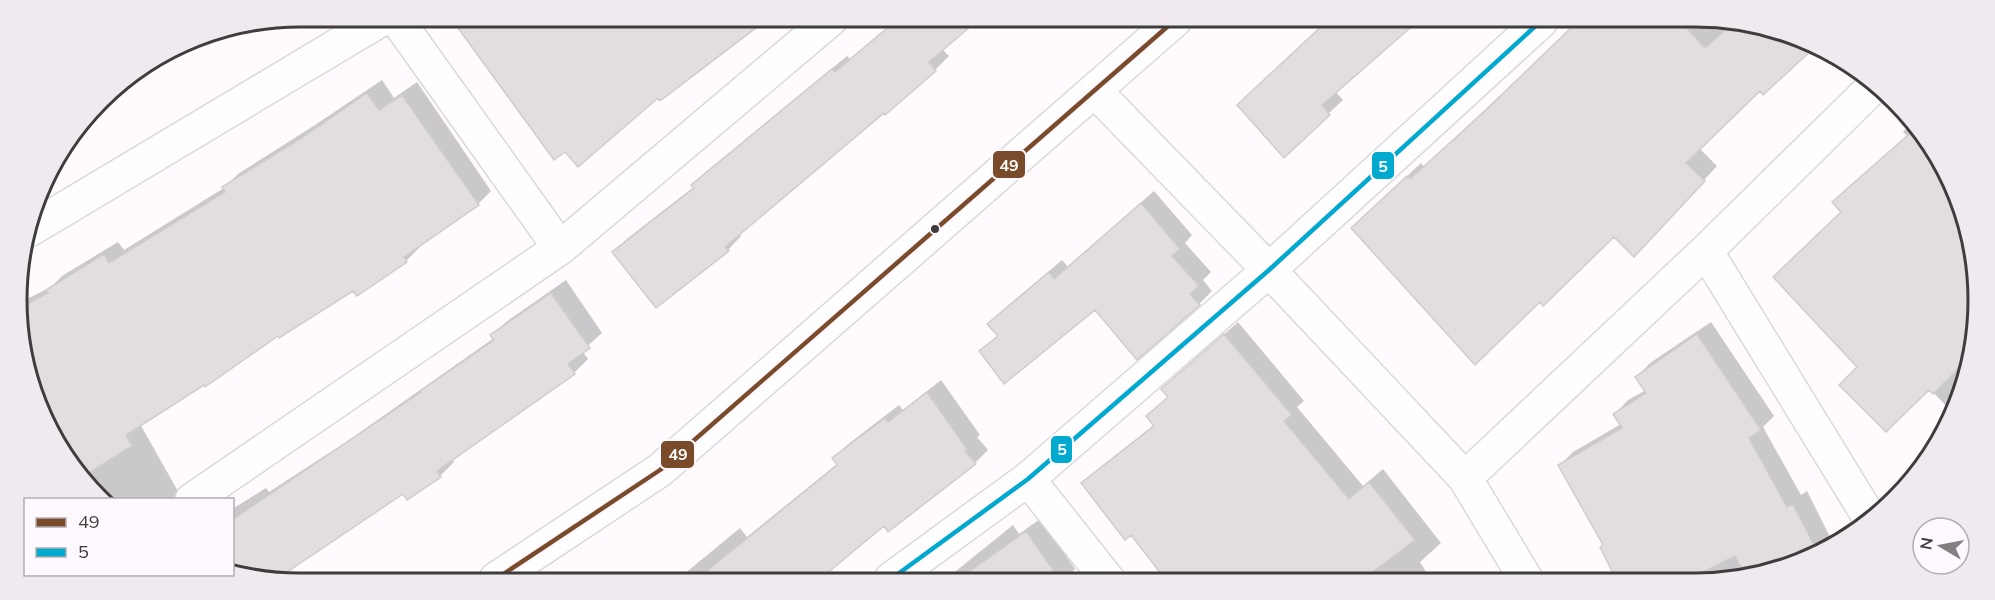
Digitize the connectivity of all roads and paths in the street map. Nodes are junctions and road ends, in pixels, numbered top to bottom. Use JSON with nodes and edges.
{"nodes":[{"id":1,"x":368,"y":27,"type":"edge"},
{"id":2,"x":402,"y":27,"type":"edge"},
{"id":3,"x":820,"y":27,"type":"edge"},
{"id":4,"x":1167,"y":27,"type":"edge"},
{"id":5,"x":1534,"y":27,"type":"edge"},
{"id":6,"x":1870,"y":90,"type":"edge"},
{"id":7,"x":1095,"y":91,"type":"junction"},
{"id":8,"x":37,"y":225,"type":"edge"},
{"id":9,"x":560,"y":248,"type":"junction"},
{"id":10,"x":1706,"y":250,"type":"junction"},
{"id":11,"x":1269,"y":270,"type":"junction"},
{"id":12,"x":1466,"y":478,"type":"junction"},
{"id":13,"x":1028,"y":479,"type":"junction"},
{"id":14,"x":195,"y":498,"type":"edge"},
{"id":15,"x":1866,"y":512,"type":"edge"},
{"id":16,"x":505,"y":573,"type":"edge"},
{"id":17,"x":899,"y":573,"type":"edge"},
{"id":18,"x":1102,"y":573,"type":"edge"},
{"id":19,"x":1522,"y":573,"type":"edge"}],
"edges":[{"from":1,"to":8,"type":"street"},
{"from":2,"to":9,"type":"street"},
{"from":3,"to":9,"type":"street"},
{"from":4,"to":7,"type":"street"},
{"from":5,"to":11,"type":"street"},
{"from":6,"to":10,"type":"street"},
{"from":7,"to":11,"type":"street"},
{"from":7,"to":16,"type":"street"},
{"from":9,"to":14,"type":"street"},
{"from":10,"to":12,"type":"street"},
{"from":10,"to":15,"type":"street"},
{"from":11,"to":12,"type":"street"},
{"from":11,"to":13,"type":"street"},
{"from":12,"to":19,"type":"street"},
{"from":13,"to":17,"type":"street"},
{"from":13,"to":18,"type":"street"}]}
